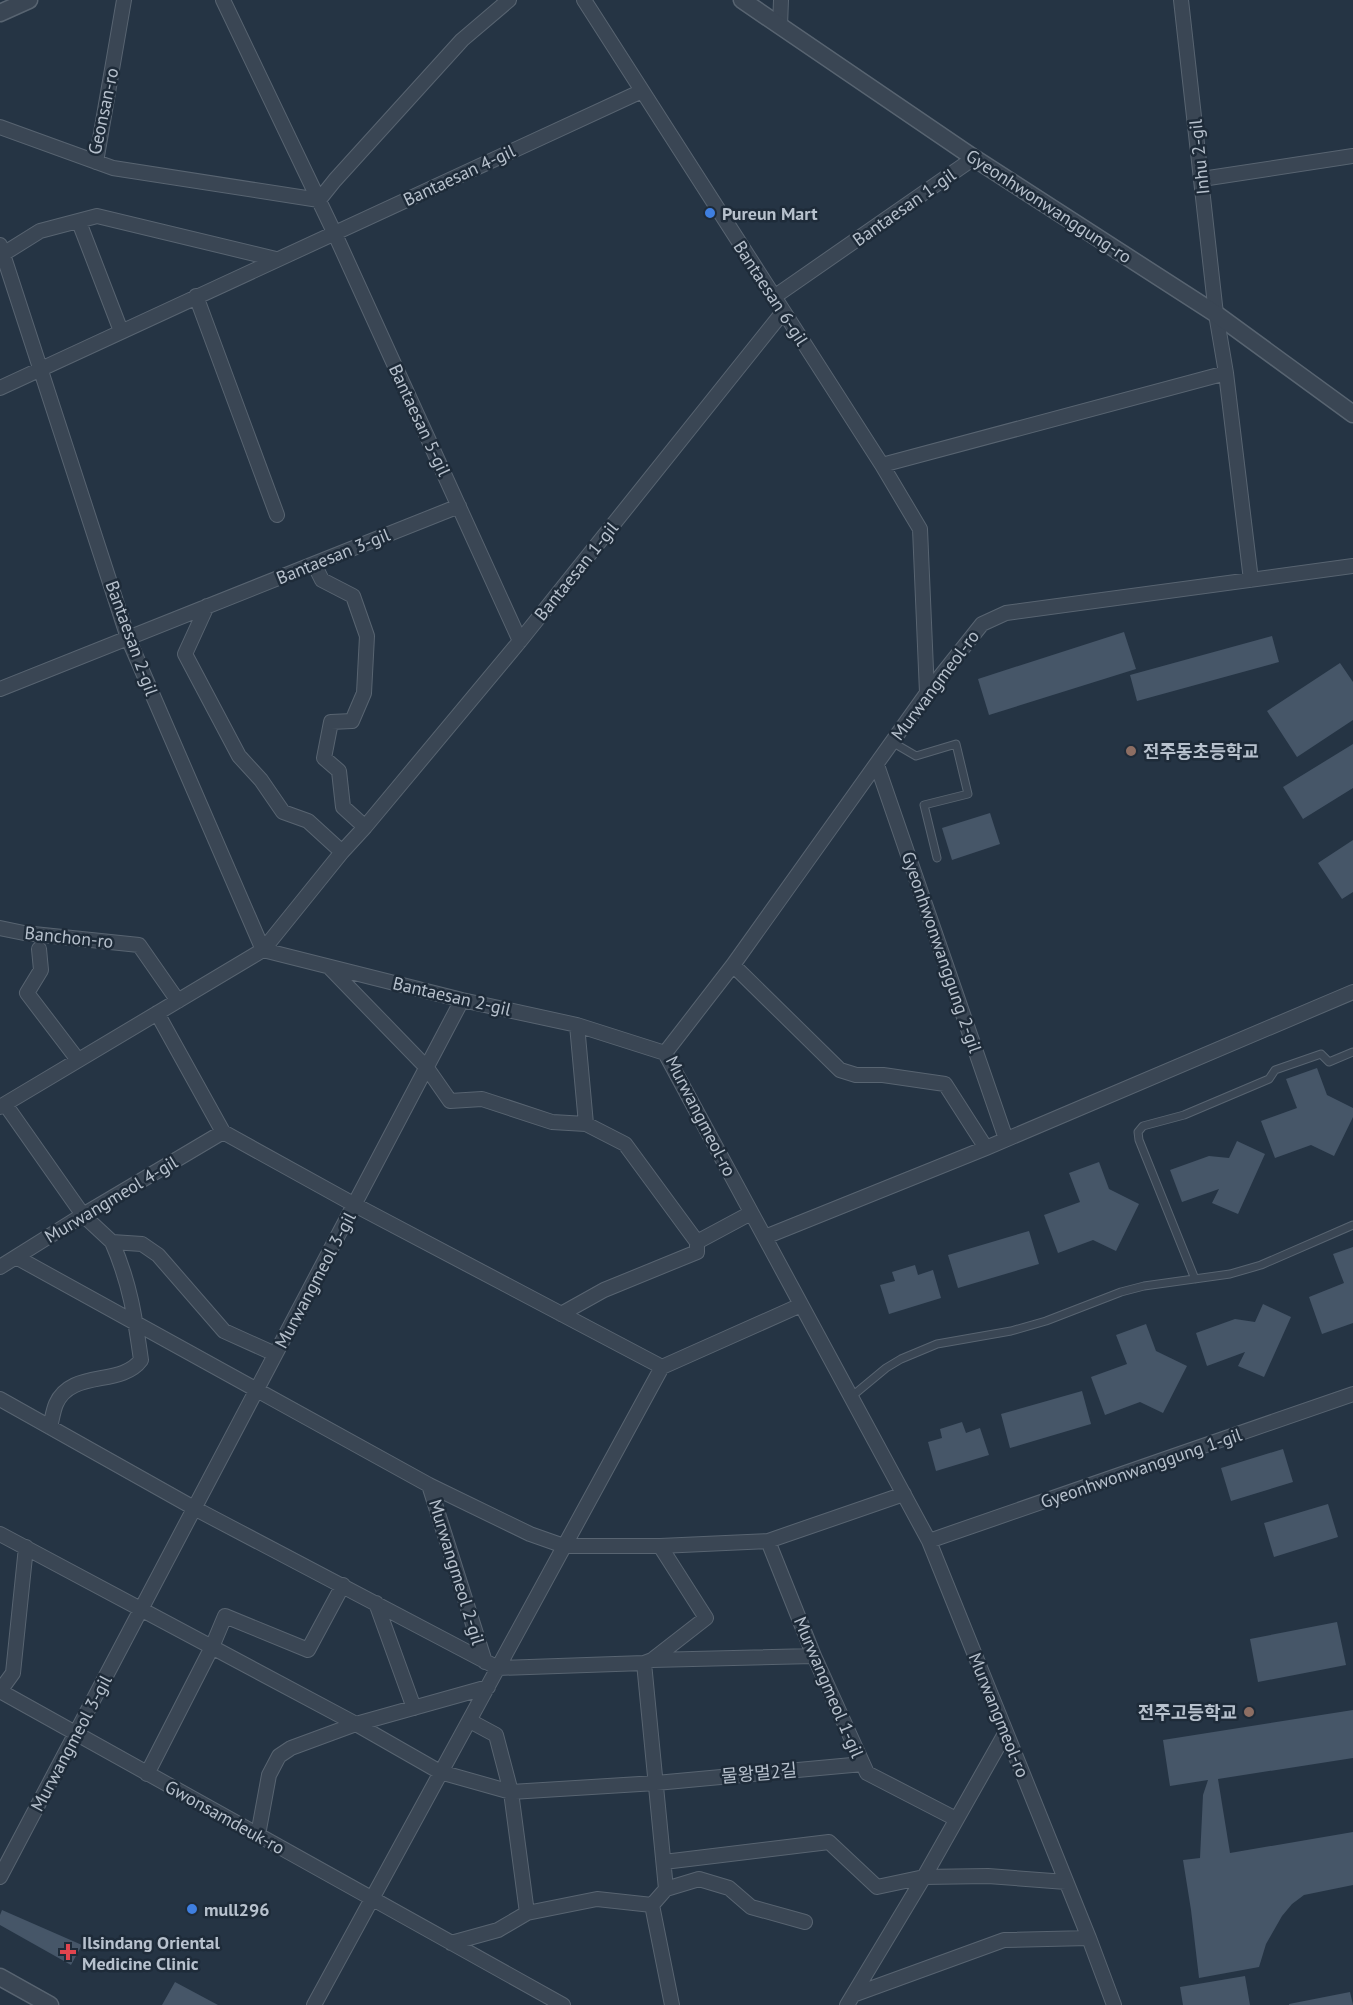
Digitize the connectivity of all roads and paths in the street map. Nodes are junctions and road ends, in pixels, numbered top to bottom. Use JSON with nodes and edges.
{"nodes":[{"id":1,"x":29,"y":0,"type":"edge"},
{"id":2,"x":124,"y":0,"type":"edge"},
{"id":3,"x":223,"y":0,"type":"edge"},
{"id":4,"x":509,"y":0,"type":"edge"},
{"id":5,"x":584,"y":0,"type":"edge"},
{"id":6,"x":742,"y":0,"type":"edge"},
{"id":7,"x":781,"y":0,"type":"edge"},
{"id":8,"x":1181,"y":0,"type":"edge"},
{"id":9,"x":0,"y":13,"type":"edge"},
{"id":10,"x":780,"y":26,"type":"junction"},
{"id":11,"x":642,"y":91,"type":"junction"},
{"id":12,"x":0,"y":127,"type":"edge"},
{"id":13,"x":1353,"y":156,"type":"edge"},
{"id":14,"x":974,"y":158,"type":"junction"},
{"id":15,"x":96,"y":162,"type":"junction"},
{"id":16,"x":1202,"y":179,"type":"junction"},
{"id":17,"x":319,"y":200,"type":"junction"},
{"id":18,"x":79,"y":222,"type":"junction"},
{"id":19,"x":334,"y":232,"type":"junction"},
{"id":20,"x":1,"y":252,"type":"edge"},
{"id":21,"x":276,"y":259,"type":"junction"},
{"id":22,"x":196,"y":296,"type":"junction"},
{"id":23,"x":774,"y":297,"type":"junction"},
{"id":24,"x":783,"y":312,"type":"junction"},
{"id":25,"x":1216,"y":314,"type":"junction"},
{"id":26,"x":121,"y":331,"type":"junction"},
{"id":27,"x":41,"y":369,"type":"junction"},
{"id":28,"x":1226,"y":373,"type":"junction"},
{"id":29,"x":0,"y":388,"type":"edge"},
{"id":30,"x":1353,"y":414,"type":"edge"},
{"id":31,"x":882,"y":465,"type":"junction"},
{"id":32,"x":459,"y":506,"type":"junction"},
{"id":33,"x":277,"y":515,"type":"dead end"},
{"id":34,"x":314,"y":564,"type":"junction"},
{"id":35,"x":1353,"y":566,"type":"edge"},
{"id":36,"x":1251,"y":580,"type":"junction"},
{"id":37,"x":207,"y":606,"type":"junction"},
{"id":38,"x":128,"y":638,"type":"junction"},
{"id":39,"x":520,"y":641,"type":"junction"},
{"id":40,"x":0,"y":689,"type":"edge"},
{"id":41,"x":927,"y":693,"type":"junction"},
{"id":42,"x":892,"y":742,"type":"junction"},
{"id":43,"x":878,"y":765,"type":"junction"},
{"id":44,"x":365,"y":827,"type":"junction"},
{"id":45,"x":342,"y":852,"type":"junction"},
{"id":46,"x":937,"y":858,"type":"dead end"},
{"id":47,"x":0,"y":927,"type":"edge"},
{"id":48,"x":39,"y":949,"type":"dead end"},
{"id":49,"x":262,"y":950,"type":"junction"},
{"id":50,"x":327,"y":965,"type":"junction"},
{"id":51,"x":733,"y":965,"type":"junction"},
{"id":52,"x":1353,"y":992,"type":"edge"},
{"id":53,"x":178,"y":1000,"type":"junction"},
{"id":54,"x":462,"y":1000,"type":"junction"},
{"id":55,"x":157,"y":1013,"type":"junction"},
{"id":56,"x":577,"y":1025,"type":"junction"},
{"id":57,"x":1353,"y":1052,"type":"edge"},
{"id":58,"x":664,"y":1053,"type":"junction"},
{"id":59,"x":78,"y":1060,"type":"junction"},
{"id":60,"x":427,"y":1068,"type":"junction"},
{"id":61,"x":3,"y":1106,"type":"edge"},
{"id":62,"x":586,"y":1124,"type":"junction"},
{"id":63,"x":223,"y":1132,"type":"junction"},
{"id":64,"x":1006,"y":1139,"type":"junction"},
{"id":65,"x":986,"y":1148,"type":"junction"},
{"id":66,"x":355,"y":1205,"type":"junction"},
{"id":67,"x":751,"y":1213,"type":"junction"},
{"id":68,"x":83,"y":1215,"type":"junction"},
{"id":69,"x":1353,"y":1225,"type":"edge"},
{"id":70,"x":765,"y":1238,"type":"junction"},
{"id":71,"x":112,"y":1242,"type":"junction"},
{"id":72,"x":697,"y":1242,"type":"junction"},
{"id":73,"x":16,"y":1257,"type":"junction"},
{"id":74,"x":0,"y":1267,"type":"edge"},
{"id":75,"x":1195,"y":1279,"type":"junction"},
{"id":76,"x":801,"y":1305,"type":"junction"},
{"id":77,"x":561,"y":1314,"type":"junction"},
{"id":78,"x":136,"y":1323,"type":"junction"},
{"id":79,"x":275,"y":1354,"type":"junction"},
{"id":80,"x":662,"y":1367,"type":"junction"},
{"id":81,"x":257,"y":1390,"type":"junction"},
{"id":82,"x":1353,"y":1394,"type":"edge"},
{"id":83,"x":851,"y":1397,"type":"junction"},
{"id":84,"x":0,"y":1399,"type":"edge"},
{"id":85,"x":50,"y":1427,"type":"junction"},
{"id":86,"x":429,"y":1485,"type":"junction"},
{"id":87,"x":904,"y":1494,"type":"junction"},
{"id":88,"x":194,"y":1508,"type":"junction"},
{"id":89,"x":0,"y":1534,"type":"edge"},
{"id":90,"x":768,"y":1541,"type":"junction"},
{"id":91,"x":929,"y":1541,"type":"junction"},
{"id":92,"x":564,"y":1546,"type":"junction"},
{"id":93,"x":660,"y":1546,"type":"junction"},
{"id":94,"x":26,"y":1547,"type":"junction"},
{"id":95,"x":349,"y":1588,"type":"junction"},
{"id":96,"x":376,"y":1603,"type":"junction"},
{"id":97,"x":141,"y":1609,"type":"junction"},
{"id":98,"x":212,"y":1647,"type":"junction"},
{"id":99,"x":814,"y":1656,"type":"junction"},
{"id":100,"x":648,"y":1661,"type":"junction"},
{"id":101,"x":485,"y":1662,"type":"junction"},
{"id":102,"x":498,"y":1668,"type":"junction"},
{"id":103,"x":488,"y":1687,"type":"junction"},
{"id":104,"x":0,"y":1691,"type":"edge"},
{"id":105,"x":414,"y":1708,"type":"junction"},
{"id":106,"x":470,"y":1721,"type":"junction"},
{"id":107,"x":356,"y":1724,"type":"junction"},
{"id":108,"x":1006,"y":1732,"type":"junction"},
{"id":109,"x":76,"y":1734,"type":"junction"},
{"id":110,"x":863,"y":1764,"type":"junction"},
{"id":111,"x":440,"y":1772,"type":"junction"},
{"id":112,"x":147,"y":1774,"type":"junction"},
{"id":113,"x":656,"y":1783,"type":"junction"},
{"id":114,"x":511,"y":1792,"type":"junction"},
{"id":115,"x":956,"y":1819,"type":"junction"},
{"id":116,"x":258,"y":1835,"type":"junction"},
{"id":117,"x":5,"y":1853,"type":"edge"},
{"id":118,"x":664,"y":1862,"type":"junction"},
{"id":119,"x":0,"y":1877,"type":"edge"},
{"id":120,"x":924,"y":1877,"type":"junction"},
{"id":121,"x":1066,"y":1882,"type":"junction"},
{"id":122,"x":666,"y":1889,"type":"junction"},
{"id":123,"x":372,"y":1899,"type":"junction"},
{"id":124,"x":652,"y":1905,"type":"junction"},
{"id":125,"x":527,"y":1912,"type":"junction"},
{"id":126,"x":805,"y":1922,"type":"dead end"},
{"id":127,"x":1089,"y":1938,"type":"junction"},
{"id":128,"x":451,"y":1943,"type":"junction"},
{"id":129,"x":0,"y":1977,"type":"edge"},
{"id":130,"x":851,"y":2001,"type":"edge"},
{"id":131,"x":50,"y":2005,"type":"edge"},
{"id":132,"x":314,"y":2005,"type":"edge"},
{"id":133,"x":563,"y":2005,"type":"edge"},
{"id":134,"x":672,"y":2005,"type":"edge"},
{"id":135,"x":1114,"y":2005,"type":"edge"}],
"edges":[{"from":1,"to":9,"type":"street"},
{"from":2,"to":15,"type":"street","name":"Geonsan-ro"},
{"from":3,"to":17,"type":"street","name":"Bantaesan 5-gil"},
{"from":4,"to":17,"type":"street"},
{"from":5,"to":11,"type":"street","name":"Bantaesan 6-gil"},
{"from":6,"to":10,"type":"street","name":"Gyeonhwonwanggung-ro"},
{"from":7,"to":10,"type":"street"},
{"from":8,"to":16,"type":"street","name":"Inhu 2-gil"},
{"from":10,"to":14,"type":"street","name":"Gyeonhwonwanggung-ro"},
{"from":11,"to":19,"type":"street","name":"Bantaesan 4-gil"},
{"from":11,"to":23,"type":"street","name":"Bantaesan 6-gil"},
{"from":12,"to":15,"type":"street","name":"Geonsan-ro"},
{"from":13,"to":16,"type":"street"},
{"from":14,"to":23,"type":"street","name":"Bantaesan 1-gil"},
{"from":14,"to":25,"type":"street","name":"Gyeonhwonwanggung-ro"},
{"from":15,"to":17,"type":"street"},
{"from":16,"to":25,"type":"street","name":"Inhu 2-gil"},
{"from":17,"to":19,"type":"street","name":"Bantaesan 5-gil"},
{"from":18,"to":20,"type":"street","name":"Bantaesan 2-gil"},
{"from":18,"to":21,"type":"street","name":"Bantaesan 2-gil"},
{"from":18,"to":26,"type":"street"},
{"from":19,"to":21,"type":"street","name":"Bantaesan 4-gil"},
{"from":19,"to":32,"type":"street","name":"Bantaesan 5-gil"},
{"from":20,"to":27,"type":"street","name":"Bantaesan 2-gil"},
{"from":21,"to":22,"type":"street","name":"Bantaesan 4-gil"},
{"from":22,"to":26,"type":"street","name":"Bantaesan 4-gil"},
{"from":22,"to":33,"type":"street"},
{"from":23,"to":24,"type":"street","name":"Bantaesan 6-gil"},
{"from":24,"to":31,"type":"street","name":"Bantaesan 6-gil"},
{"from":24,"to":39,"type":"street","name":"Bantaesan 1-gil"},
{"from":25,"to":28,"type":"street","name":"Inhu 2-gil"},
{"from":25,"to":30,"type":"street","name":"Gyeonhwonwanggung-ro"},
{"from":26,"to":27,"type":"street","name":"Bantaesan 4-gil"},
{"from":27,"to":29,"type":"street","name":"Bantaesan 4-gil"},
{"from":27,"to":38,"type":"street","name":"Bantaesan 2-gil"},
{"from":28,"to":31,"type":"street"},
{"from":28,"to":36,"type":"street","name":"Inhu 2-gil"},
{"from":31,"to":41,"type":"street","name":"Bantaesan 6-gil"},
{"from":32,"to":34,"type":"street","name":"Bantaesan 3-gil"},
{"from":32,"to":39,"type":"street","name":"Bantaesan 5-gil"},
{"from":34,"to":37,"type":"street","name":"Bantaesan 3-gil"},
{"from":34,"to":44,"type":"street"},
{"from":35,"to":36,"type":"street","name":"Murwangmeol-ro"},
{"from":36,"to":41,"type":"street","name":"Murwangmeol-ro"},
{"from":37,"to":38,"type":"street","name":"Bantaesan 3-gil"},
{"from":37,"to":45,"type":"street"},
{"from":38,"to":40,"type":"street","name":"Bantaesan 3-gil"},
{"from":38,"to":49,"type":"street","name":"Bantaesan 2-gil"},
{"from":39,"to":44,"type":"street","name":"Bantaesan 1-gil"},
{"from":41,"to":42,"type":"street","name":"Murwangmeol-ro"},
{"from":42,"to":43,"type":"street","name":"Murwangmeol-ro"},
{"from":42,"to":46,"type":"lane"},
{"from":43,"to":51,"type":"street","name":"Murwangmeol-ro"},
{"from":43,"to":64,"type":"street","name":"Gyeonhwonwanggung 2-gil"},
{"from":44,"to":45,"type":"street","name":"Bantaesan 1-gil"},
{"from":45,"to":49,"type":"street","name":"Bantaesan 1-gil"},
{"from":47,"to":53,"type":"street","name":"Banchon-ro"},
{"from":48,"to":59,"type":"street"},
{"from":49,"to":50,"type":"street","name":"Bantaesan 2-gil"},
{"from":49,"to":53,"type":"street","name":"Bantaesan 1-gil"},
{"from":50,"to":54,"type":"street","name":"Bantaesan 2-gil"},
{"from":50,"to":60,"type":"street","name":"Bantaesan 2-gil"},
{"from":51,"to":58,"type":"street","name":"Murwangmeol-ro"},
{"from":51,"to":65,"type":"street"},
{"from":52,"to":64,"type":"street"},
{"from":53,"to":55,"type":"street","name":"Bantaesan 1-gil"},
{"from":54,"to":56,"type":"street","name":"Bantaesan 2-gil"},
{"from":54,"to":60,"type":"street","name":"Murwangmeol 3-gil"},
{"from":55,"to":59,"type":"street","name":"Bantaesan 1-gil"},
{"from":55,"to":63,"type":"street"},
{"from":56,"to":58,"type":"street","name":"Bantaesan 2-gil"},
{"from":56,"to":62,"type":"street"},
{"from":57,"to":75,"type":"lane"},
{"from":58,"to":67,"type":"street","name":"Murwangmeol-ro"},
{"from":59,"to":61,"type":"street","name":"Bantaesan 1-gil"},
{"from":60,"to":62,"type":"street"},
{"from":60,"to":66,"type":"street","name":"Murwangmeol 3-gil"},
{"from":61,"to":68,"type":"street","name":"Bantaesan 1-gil"},
{"from":62,"to":72,"type":"street"},
{"from":63,"to":66,"type":"street","name":"Murwangmeol 3-gil"},
{"from":63,"to":68,"type":"street","name":"Murwangmeol 4-gil"},
{"from":64,"to":65,"type":"street"},
{"from":65,"to":70,"type":"street"},
{"from":66,"to":77,"type":"street","name":"Murwangmeol 3-gil"},
{"from":66,"to":79,"type":"street","name":"Murwangmeol 3-gil"},
{"from":67,"to":70,"type":"street","name":"Murwangmeol-ro"},
{"from":67,"to":72,"type":"street"},
{"from":68,"to":71,"type":"street"},
{"from":68,"to":73,"type":"street","name":"Murwangmeol 4-gil"},
{"from":69,"to":75,"type":"lane"},
{"from":70,"to":76,"type":"street","name":"Murwangmeol-ro"},
{"from":71,"to":78,"type":"street"},
{"from":71,"to":79,"type":"street","name":"Murwangmeol 3-gil"},
{"from":72,"to":77,"type":"street"},
{"from":73,"to":74,"type":"street","name":"Murwangmeol 4-gil"},
{"from":73,"to":78,"type":"street"},
{"from":75,"to":83,"type":"lane"},
{"from":76,"to":80,"type":"street"},
{"from":76,"to":83,"type":"street","name":"Murwangmeol-ro"},
{"from":77,"to":80,"type":"street"},
{"from":78,"to":81,"type":"street"},
{"from":78,"to":85,"type":"street"},
{"from":79,"to":81,"type":"street","name":"Murwangmeol 3-gil"},
{"from":80,"to":92,"type":"street","name":"Murwangmeol 2-gil"},
{"from":81,"to":86,"type":"street"},
{"from":81,"to":88,"type":"street","name":"Murwangmeol 3-gil"},
{"from":82,"to":91,"type":"street","name":"Gyeonhwonwanggung 1-gil"},
{"from":83,"to":87,"type":"street","name":"Murwangmeol-ro"},
{"from":84,"to":85,"type":"street"},
{"from":85,"to":88,"type":"street"},
{"from":86,"to":92,"type":"street","name":"Murwangmeol 2-gil"},
{"from":86,"to":101,"type":"street","name":"Murwangmeol 2-gil"},
{"from":87,"to":90,"type":"street"},
{"from":87,"to":91,"type":"street","name":"Murwangmeol-ro"},
{"from":88,"to":95,"type":"street"},
{"from":88,"to":97,"type":"street","name":"Murwangmeol 3-gil"},
{"from":89,"to":94,"type":"street"},
{"from":90,"to":93,"type":"street","name":"Murwangmeol 2-gil"},
{"from":90,"to":99,"type":"street","name":"Murwangmeol 1-gil"},
{"from":91,"to":108,"type":"street","name":"Murwangmeol-ro"},
{"from":92,"to":93,"type":"street","name":"Murwangmeol 2-gil"},
{"from":92,"to":102,"type":"street","name":"Murwangmeol 2-gil"},
{"from":93,"to":100,"type":"street"},
{"from":94,"to":97,"type":"street"},
{"from":94,"to":104,"type":"street"},
{"from":95,"to":96,"type":"street","name":"Murwangmeol 2-gil"},
{"from":95,"to":98,"type":"street"},
{"from":96,"to":101,"type":"street","name":"Murwangmeol 2-gil"},
{"from":96,"to":105,"type":"street"},
{"from":97,"to":98,"type":"street"},
{"from":97,"to":109,"type":"street","name":"Murwangmeol 3-gil"},
{"from":98,"to":107,"type":"street"},
{"from":98,"to":112,"type":"street"},
{"from":99,"to":100,"type":"street","name":"Murwangmeol 2-gil"},
{"from":99,"to":110,"type":"street","name":"Murwangmeol 1-gil"},
{"from":100,"to":102,"type":"street","name":"Murwangmeol 2-gil"},
{"from":100,"to":113,"type":"street"},
{"from":101,"to":102,"type":"street","name":"Murwangmeol 2-gil"},
{"from":102,"to":103,"type":"street","name":"Murwangmeol 2-gil"},
{"from":103,"to":105,"type":"street"},
{"from":103,"to":106,"type":"street","name":"Murwangmeol 2-gil"},
{"from":104,"to":109,"type":"street","name":"Gwonsamdeuk-ro"},
{"from":105,"to":107,"type":"street"},
{"from":106,"to":111,"type":"street","name":"Murwangmeol 2-gil"},
{"from":106,"to":114,"type":"street"},
{"from":107,"to":111,"type":"street"},
{"from":107,"to":116,"type":"street"},
{"from":108,"to":115,"type":"street"},
{"from":108,"to":121,"type":"street","name":"Murwangmeol-ro"},
{"from":109,"to":112,"type":"street","name":"Gwonsamdeuk-ro"},
{"from":109,"to":117,"type":"street","name":"Murwangmeol 3-gil"},
{"from":110,"to":113,"type":"street","name":"물왕멀2길"},
{"from":110,"to":115,"type":"street","name":"Murwangmeol 1-gil"},
{"from":111,"to":114,"type":"street"},
{"from":111,"to":123,"type":"street","name":"Murwangmeol 2-gil"},
{"from":112,"to":116,"type":"street","name":"Gwonsamdeuk-ro"},
{"from":113,"to":114,"type":"street"},
{"from":113,"to":118,"type":"street"},
{"from":114,"to":125,"type":"street"},
{"from":115,"to":120,"type":"street"},
{"from":116,"to":123,"type":"street","name":"Gwonsamdeuk-ro"},
{"from":117,"to":119,"type":"street","name":"Murwangmeol 3-gil"},
{"from":118,"to":120,"type":"street"},
{"from":118,"to":122,"type":"street"},
{"from":120,"to":121,"type":"street"},
{"from":120,"to":130,"type":"street"},
{"from":121,"to":127,"type":"street","name":"Murwangmeol-ro"},
{"from":122,"to":124,"type":"street"},
{"from":122,"to":126,"type":"street"},
{"from":123,"to":128,"type":"street","name":"Gwonsamdeuk-ro"},
{"from":123,"to":132,"type":"street","name":"Murwangmeol 2-gil"},
{"from":124,"to":125,"type":"street"},
{"from":124,"to":134,"type":"street"},
{"from":125,"to":128,"type":"street"},
{"from":127,"to":130,"type":"street"},
{"from":127,"to":135,"type":"street","name":"Murwangmeol-ro"},
{"from":128,"to":133,"type":"street","name":"Gwonsamdeuk-ro"},
{"from":129,"to":131,"type":"street"}]}
